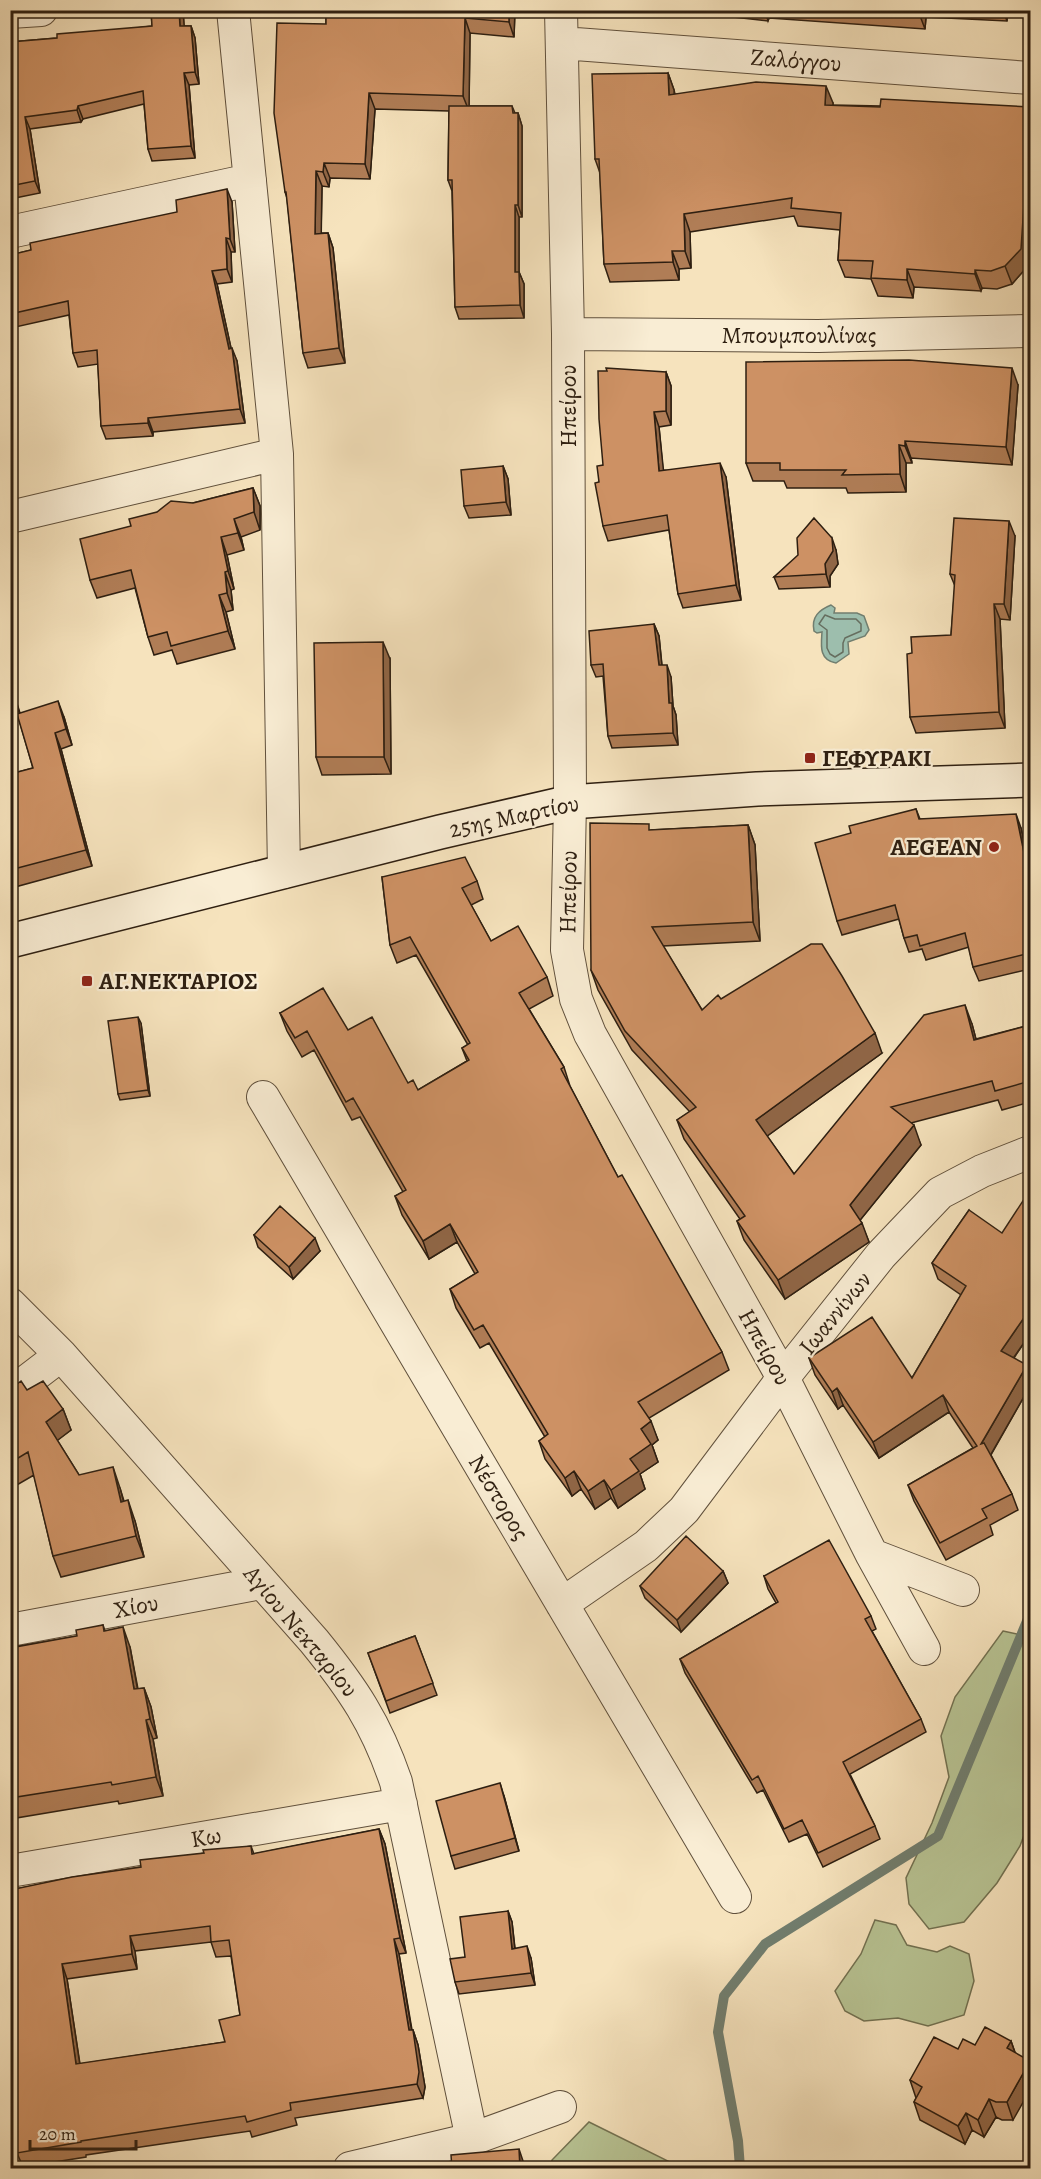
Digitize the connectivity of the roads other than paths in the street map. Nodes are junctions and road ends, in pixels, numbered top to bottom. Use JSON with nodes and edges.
{"nodes":[{"id":1,"x":41,"y":10,"type":"edge"},
{"id":2,"x":233,"y":10,"type":"edge"},
{"id":3,"x":561,"y":10,"type":"edge"},
{"id":4,"x":10,"y":12,"type":"edge"},
{"id":5,"x":562,"y":43,"type":"junction"},
{"id":6,"x":1030,"y":78,"type":"edge"},
{"id":7,"x":250,"y":180,"type":"junction"},
{"id":8,"x":10,"y":231,"type":"edge"},
{"id":9,"x":1030,"y":331,"type":"edge"},
{"id":10,"x":568,"y":334,"type":"junction"},
{"id":11,"x":277,"y":454,"type":"junction"},
{"id":12,"x":10,"y":517,"type":"edge"},
{"id":13,"x":1030,"y":780,"type":"edge"},
{"id":14,"x":570,"y":802,"type":"junction"},
{"id":15,"x":284,"y":872,"type":"junction"},
{"id":16,"x":10,"y":941,"type":"edge"},
{"id":17,"x":263,"y":1097,"type":"dead end"},
{"id":18,"x":1030,"y":1152,"type":"edge"},
{"id":19,"x":10,"y":1304,"type":"edge"},
{"id":20,"x":61,"y":1355,"type":"junction"},
{"id":21,"x":783,"y":1378,"type":"junction"},
{"id":22,"x":10,"y":1394,"type":"edge"},
{"id":23,"x":872,"y":1555,"type":"junction"},
{"id":24,"x":261,"y":1582,"type":"junction"},
{"id":25,"x":963,"y":1590,"type":"dead end"},
{"id":26,"x":562,"y":1604,"type":"junction"},
{"id":27,"x":10,"y":1630,"type":"edge"},
{"id":28,"x":924,"y":1649,"type":"dead end"},
{"id":29,"x":401,"y":1804,"type":"junction"},
{"id":30,"x":10,"y":1871,"type":"edge"},
{"id":31,"x":735,"y":1897,"type":"dead end"},
{"id":32,"x":560,"y":2107,"type":"dead end"},
{"id":33,"x":472,"y":2139,"type":"junction"},
{"id":34,"x":350,"y":2169,"type":"edge"}],
"edges":[{"from":1,"to":4,"type":"street"},
{"from":2,"to":7,"type":"street"},
{"from":3,"to":5,"type":"street","name":"Ηπείρου"},
{"from":5,"to":6,"type":"street","name":"Ζαλόγγου"},
{"from":5,"to":10,"type":"street","name":"Ηπείρου"},
{"from":7,"to":8,"type":"street"},
{"from":7,"to":11,"type":"street"},
{"from":9,"to":10,"type":"street","name":"Μπουμπουλίνας"},
{"from":10,"to":14,"type":"street","name":"Ηπείρου"},
{"from":11,"to":12,"type":"street"},
{"from":11,"to":15,"type":"street"},
{"from":13,"to":14,"type":"main road","name":"25ης Μαρτίου"},
{"from":14,"to":15,"type":"main road","name":"25ης Μαρτίου"},
{"from":14,"to":21,"type":"street","name":"Ηπείρου"},
{"from":15,"to":16,"type":"main road","name":"25ης Μαρτίου"},
{"from":17,"to":26,"type":"street","name":"Νέστορος"},
{"from":18,"to":21,"type":"street","name":"Ιωαννίνων"},
{"from":19,"to":20,"type":"street","name":"Αγίου Νεκταρίου"},
{"from":20,"to":22,"type":"street"},
{"from":20,"to":24,"type":"street","name":"Αγίου Νεκταρίου"},
{"from":21,"to":23,"type":"street","name":"Ηπείρου"},
{"from":21,"to":26,"type":"street","name":"Ιωαννίνων"},
{"from":23,"to":25,"type":"street"},
{"from":23,"to":28,"type":"street","name":"Ηπείρου"},
{"from":24,"to":27,"type":"street","name":"Χίου"},
{"from":24,"to":29,"type":"street","name":"Αγίου Νεκταρίου"},
{"from":26,"to":31,"type":"street","name":"Νέστορος"},
{"from":29,"to":30,"type":"street","name":"Κω"},
{"from":29,"to":33,"type":"street","name":"Αγίου Νεκταρίου"},
{"from":32,"to":33,"type":"street"},
{"from":33,"to":34,"type":"street"}]}
